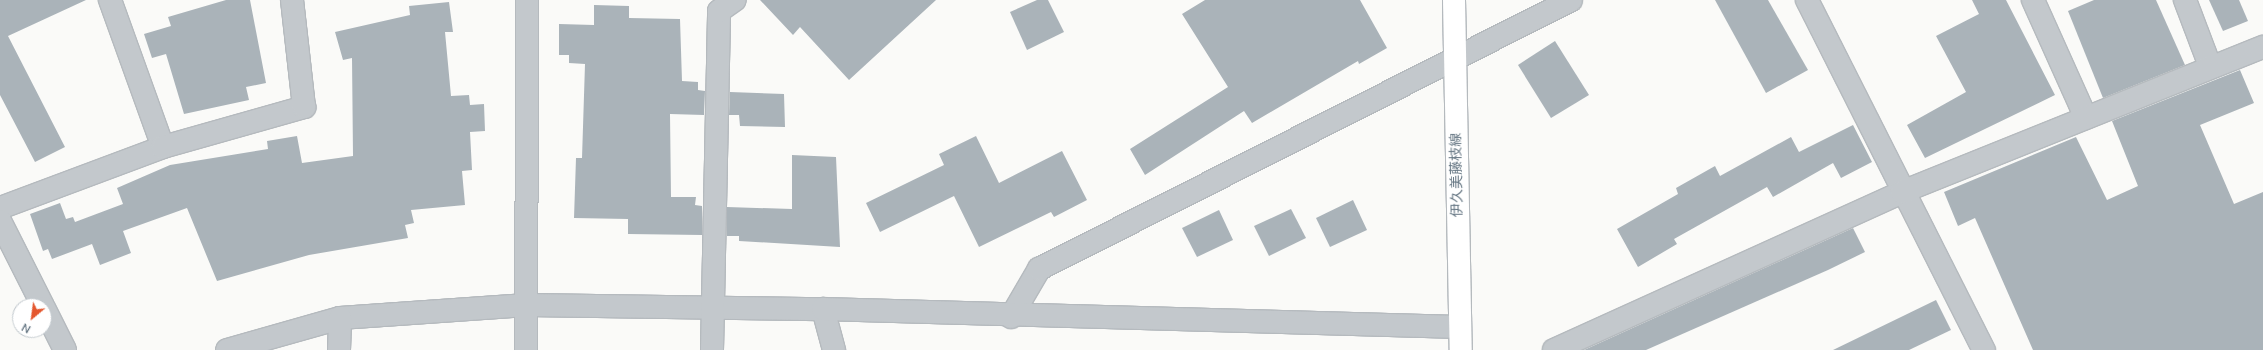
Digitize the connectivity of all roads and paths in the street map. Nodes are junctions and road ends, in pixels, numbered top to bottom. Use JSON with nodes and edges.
{"nodes":[{"id":1,"x":110,"y":0,"type":"edge"},
{"id":2,"x":292,"y":0,"type":"edge"},
{"id":3,"x":527,"y":0,"type":"edge"},
{"id":4,"x":735,"y":0,"type":"edge"},
{"id":5,"x":1454,"y":0,"type":"edge"},
{"id":6,"x":1571,"y":0,"type":"edge"},
{"id":7,"x":1807,"y":0,"type":"edge"},
{"id":8,"x":2032,"y":0,"type":"edge"},
{"id":9,"x":2185,"y":0,"type":"edge"},
{"id":10,"x":2263,"y":47,"type":"edge"},
{"id":11,"x":1455,"y":61,"type":"junction"},
{"id":12,"x":2210,"y":66,"type":"junction"},
{"id":13,"x":2086,"y":118,"type":"junction"},
{"id":14,"x":163,"y":147,"type":"junction"},
{"id":15,"x":1902,"y":192,"type":"junction"},
{"id":16,"x":0,"y":208,"type":"edge"},
{"id":17,"x":0,"y":221,"type":"edge"},
{"id":18,"x":39,"y":298,"type":"edge"},
{"id":19,"x":527,"y":305,"type":"junction"},
{"id":20,"x":713,"y":308,"type":"junction"},
{"id":21,"x":823,"y":309,"type":"junction"},
{"id":22,"x":1011,"y":317,"type":"junction"},
{"id":23,"x":340,"y":318,"type":"junction"},
{"id":24,"x":52,"y":323,"type":"edge"},
{"id":25,"x":1460,"y":327,"type":"junction"},
{"id":26,"x":66,"y":350,"type":"edge"},
{"id":27,"x":227,"y":350,"type":"edge"},
{"id":28,"x":339,"y":350,"type":"edge"},
{"id":29,"x":526,"y":350,"type":"edge"},
{"id":30,"x":712,"y":350,"type":"edge"},
{"id":31,"x":834,"y":350,"type":"edge"},
{"id":32,"x":1461,"y":350,"type":"edge"},
{"id":33,"x":1554,"y":350,"type":"edge"},
{"id":34,"x":1984,"y":350,"type":"edge"}],
"edges":[{"from":1,"to":14,"type":"street"},
{"from":2,"to":14,"type":"street"},
{"from":3,"to":19,"type":"street"},
{"from":4,"to":20,"type":"street"},
{"from":5,"to":11,"type":"main road","name":"伊久美藤枝線"},
{"from":6,"to":11,"type":"street"},
{"from":7,"to":15,"type":"street"},
{"from":8,"to":13,"type":"street"},
{"from":9,"to":12,"type":"street"},
{"from":10,"to":12,"type":"street"},
{"from":11,"to":22,"type":"street"},
{"from":11,"to":25,"type":"main road","name":"伊久美藤枝線"},
{"from":12,"to":13,"type":"street"},
{"from":13,"to":15,"type":"street"},
{"from":14,"to":16,"type":"street"},
{"from":15,"to":33,"type":"street"},
{"from":15,"to":34,"type":"street"},
{"from":17,"to":18,"type":"street"},
{"from":19,"to":20,"type":"street"},
{"from":19,"to":23,"type":"street"},
{"from":19,"to":29,"type":"street"},
{"from":20,"to":21,"type":"street"},
{"from":20,"to":30,"type":"street"},
{"from":21,"to":22,"type":"street"},
{"from":21,"to":31,"type":"street"},
{"from":22,"to":25,"type":"street"},
{"from":23,"to":27,"type":"street"},
{"from":23,"to":28,"type":"street"},
{"from":24,"to":26,"type":"street"},
{"from":25,"to":32,"type":"main road","name":"伊久美藤枝線"}]}
